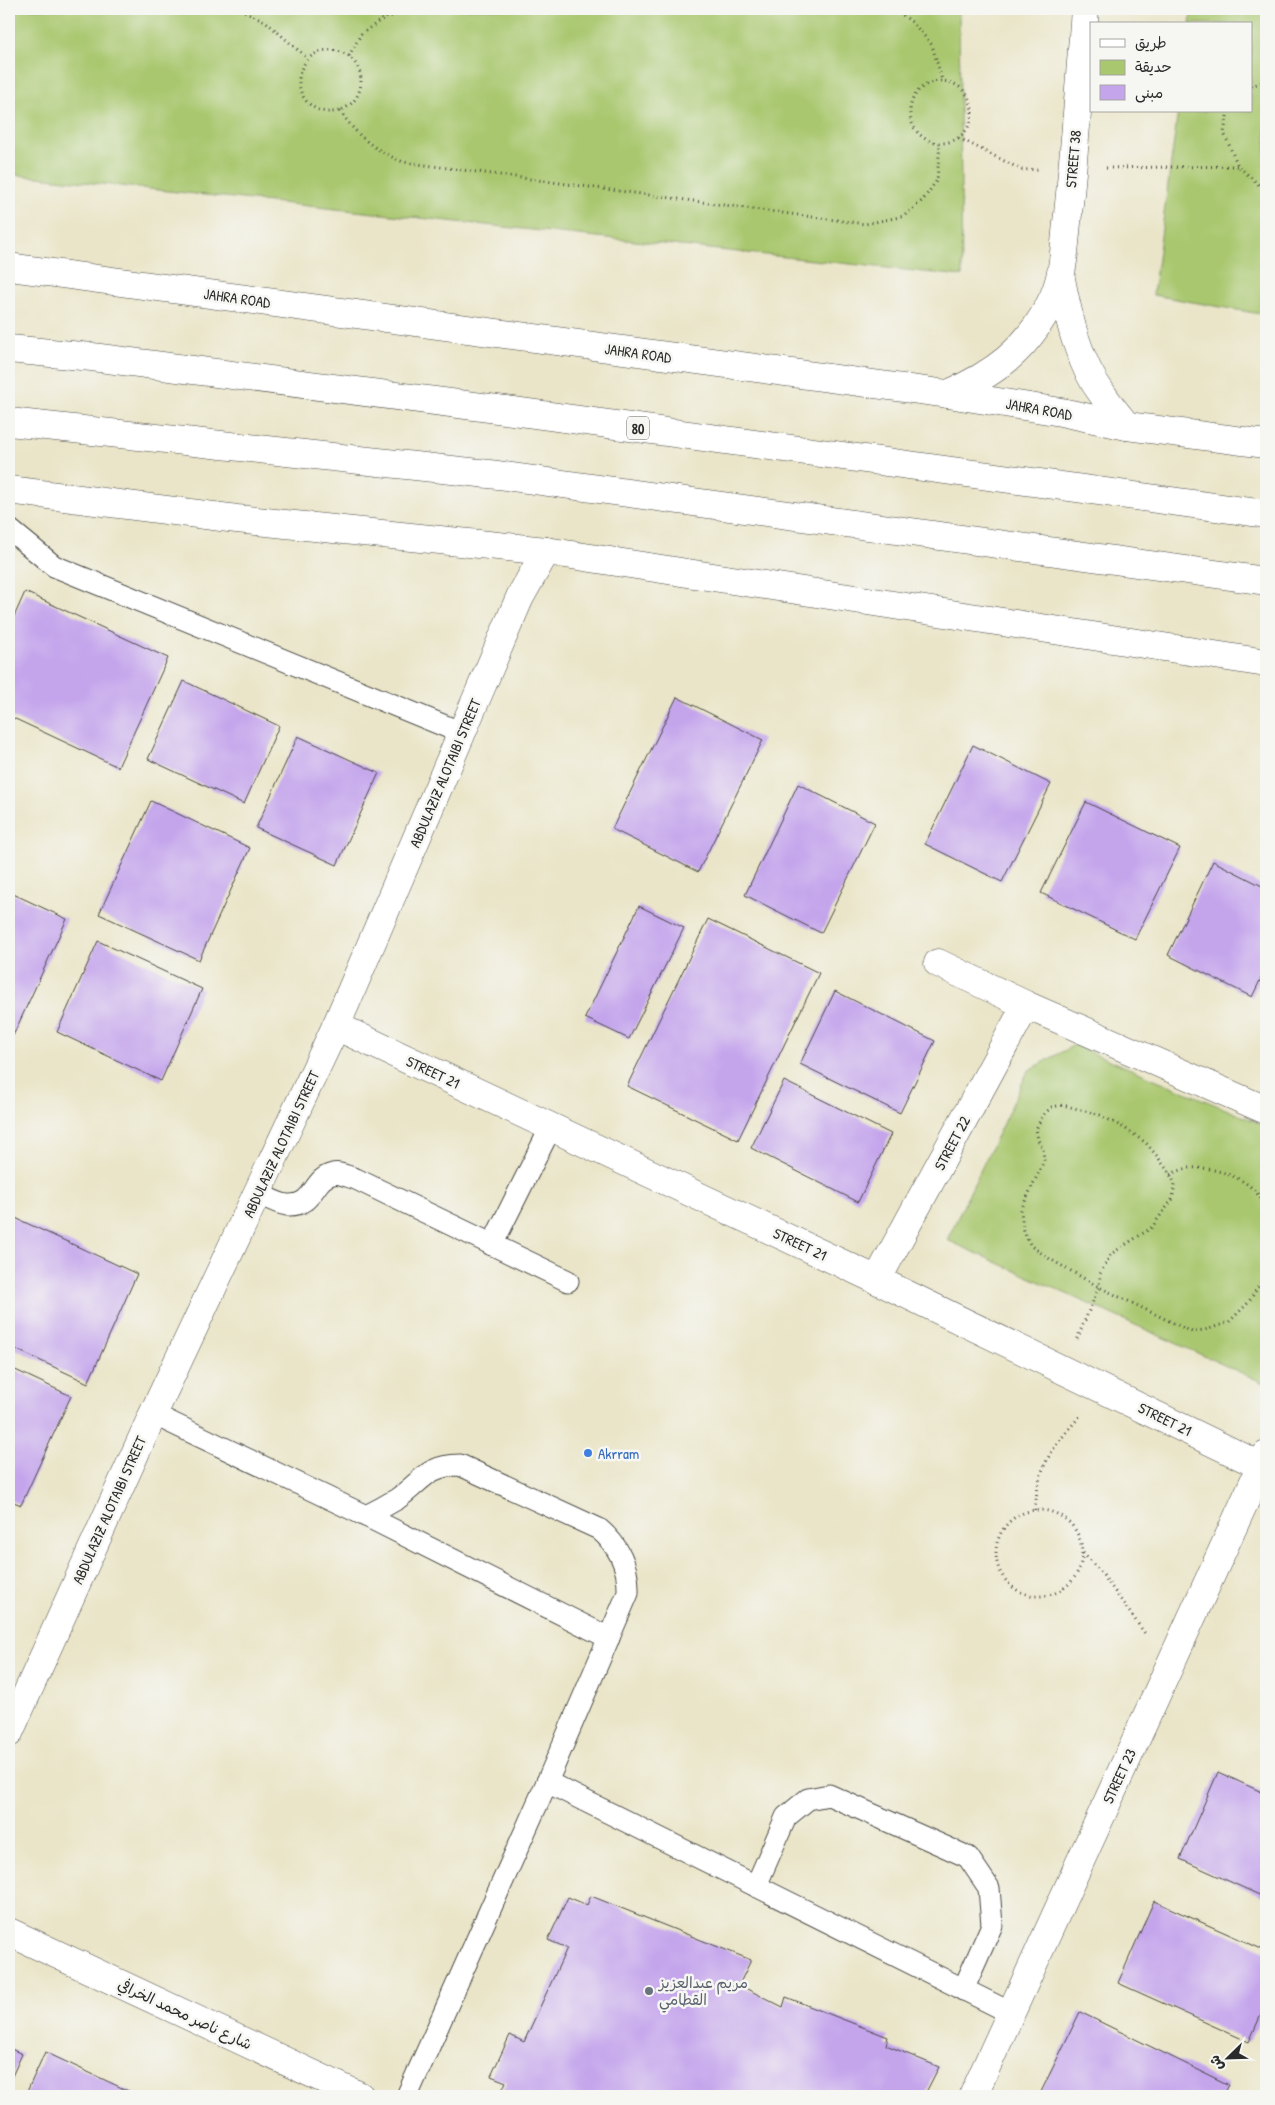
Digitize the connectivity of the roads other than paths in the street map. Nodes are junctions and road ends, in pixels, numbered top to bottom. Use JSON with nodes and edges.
{"nodes":[{"id":1,"x":1085,"y":9,"type":"edge"},
{"id":2,"x":9,"y":268,"type":"edge"},
{"id":3,"x":1061,"y":280,"type":"junction"},
{"id":4,"x":9,"y":349,"type":"edge"},
{"id":5,"x":948,"y":394,"type":"junction"},
{"id":6,"x":9,"y":422,"type":"edge"},
{"id":7,"x":1127,"y":426,"type":"junction"},
{"id":8,"x":1266,"y":444,"type":"edge"},
{"id":9,"x":13,"y":494,"type":"edge"},
{"id":10,"x":1266,"y":514,"type":"edge"},
{"id":11,"x":9,"y":529,"type":"edge"},
{"id":12,"x":546,"y":551,"type":"junction"},
{"id":13,"x":1266,"y":581,"type":"edge"},
{"id":14,"x":1266,"y":663,"type":"edge"},
{"id":15,"x":462,"y":733,"type":"junction"},
{"id":16,"x":938,"y":963,"type":"dead end"},
{"id":17,"x":1026,"y":1005,"type":"junction"},
{"id":18,"x":336,"y":1026,"type":"junction"},
{"id":19,"x":1266,"y":1110,"type":"edge"},
{"id":20,"x":552,"y":1127,"type":"junction"},
{"id":21,"x":258,"y":1193,"type":"junction"},
{"id":22,"x":492,"y":1245,"type":"junction"},
{"id":23,"x":877,"y":1280,"type":"junction"},
{"id":24,"x":568,"y":1281,"type":"dead end"},
{"id":25,"x":153,"y":1414,"type":"junction"},
{"id":26,"x":1264,"y":1460,"type":"edge"},
{"id":27,"x":366,"y":1516,"type":"junction"},
{"id":28,"x":609,"y":1638,"type":"junction"},
{"id":29,"x":9,"y":1733,"type":"edge"},
{"id":30,"x":547,"y":1782,"type":"junction"},
{"id":31,"x":756,"y":1886,"type":"junction"},
{"id":32,"x":9,"y":1932,"type":"edge"},
{"id":33,"x":963,"y":1990,"type":"junction"},
{"id":34,"x":1011,"y":2013,"type":"junction"},
{"id":35,"x":360,"y":2096,"type":"edge"},
{"id":36,"x":407,"y":2096,"type":"edge"},
{"id":37,"x":973,"y":2096,"type":"edge"}],
"edges":[{"from":1,"to":3,"type":"main road","name":"STREET 38"},
{"from":2,"to":5,"type":"main road","name":"JAHRA ROAD"},
{"from":3,"to":5,"type":"main road","name":"STREET 38"},
{"from":3,"to":7,"type":"main road","name":"STREET 38"},
{"from":4,"to":10,"type":"main road","number":"80"},
{"from":5,"to":7,"type":"main road","name":"JAHRA ROAD"},
{"from":6,"to":13,"type":"main road"},
{"from":7,"to":8,"type":"main road","name":"JAHRA ROAD"},
{"from":9,"to":12,"type":"main road"},
{"from":11,"to":15,"type":"lane"},
{"from":12,"to":14,"type":"main road"},
{"from":12,"to":15,"type":"main road","name":"ABDULAZIZ ALOTAIBI STREET"},
{"from":15,"to":18,"type":"main road","name":"ABDULAZIZ ALOTAIBI STREET"},
{"from":16,"to":17,"type":"main road"},
{"from":17,"to":19,"type":"main road"},
{"from":17,"to":23,"type":"main road","name":"STREET 22"},
{"from":18,"to":20,"type":"main road","name":"STREET 21"},
{"from":18,"to":21,"type":"main road","name":"ABDULAZIZ ALOTAIBI STREET"},
{"from":20,"to":22,"type":"lane"},
{"from":20,"to":23,"type":"main road","name":"STREET 21"},
{"from":21,"to":22,"type":"lane"},
{"from":21,"to":25,"type":"main road","name":"ABDULAZIZ ALOTAIBI STREET"},
{"from":22,"to":24,"type":"lane"},
{"from":23,"to":26,"type":"main road","name":"STREET 21"},
{"from":25,"to":27,"type":"lane"},
{"from":25,"to":29,"type":"main road","name":"ABDULAZIZ ALOTAIBI STREET"},
{"from":26,"to":34,"type":"main road","name":"STREET 23"},
{"from":27,"to":28,"type":"lane"},
{"from":27,"to":28,"type":"lane"},
{"from":28,"to":30,"type":"lane"},
{"from":30,"to":31,"type":"lane"},
{"from":30,"to":36,"type":"lane"},
{"from":31,"to":33,"type":"lane"},
{"from":31,"to":33,"type":"lane"},
{"from":32,"to":35,"type":"main road","name":"شارع ناصر محمد الخرافي"},
{"from":33,"to":34,"type":"lane"},
{"from":34,"to":37,"type":"main road","name":"STREET 23"}]}
